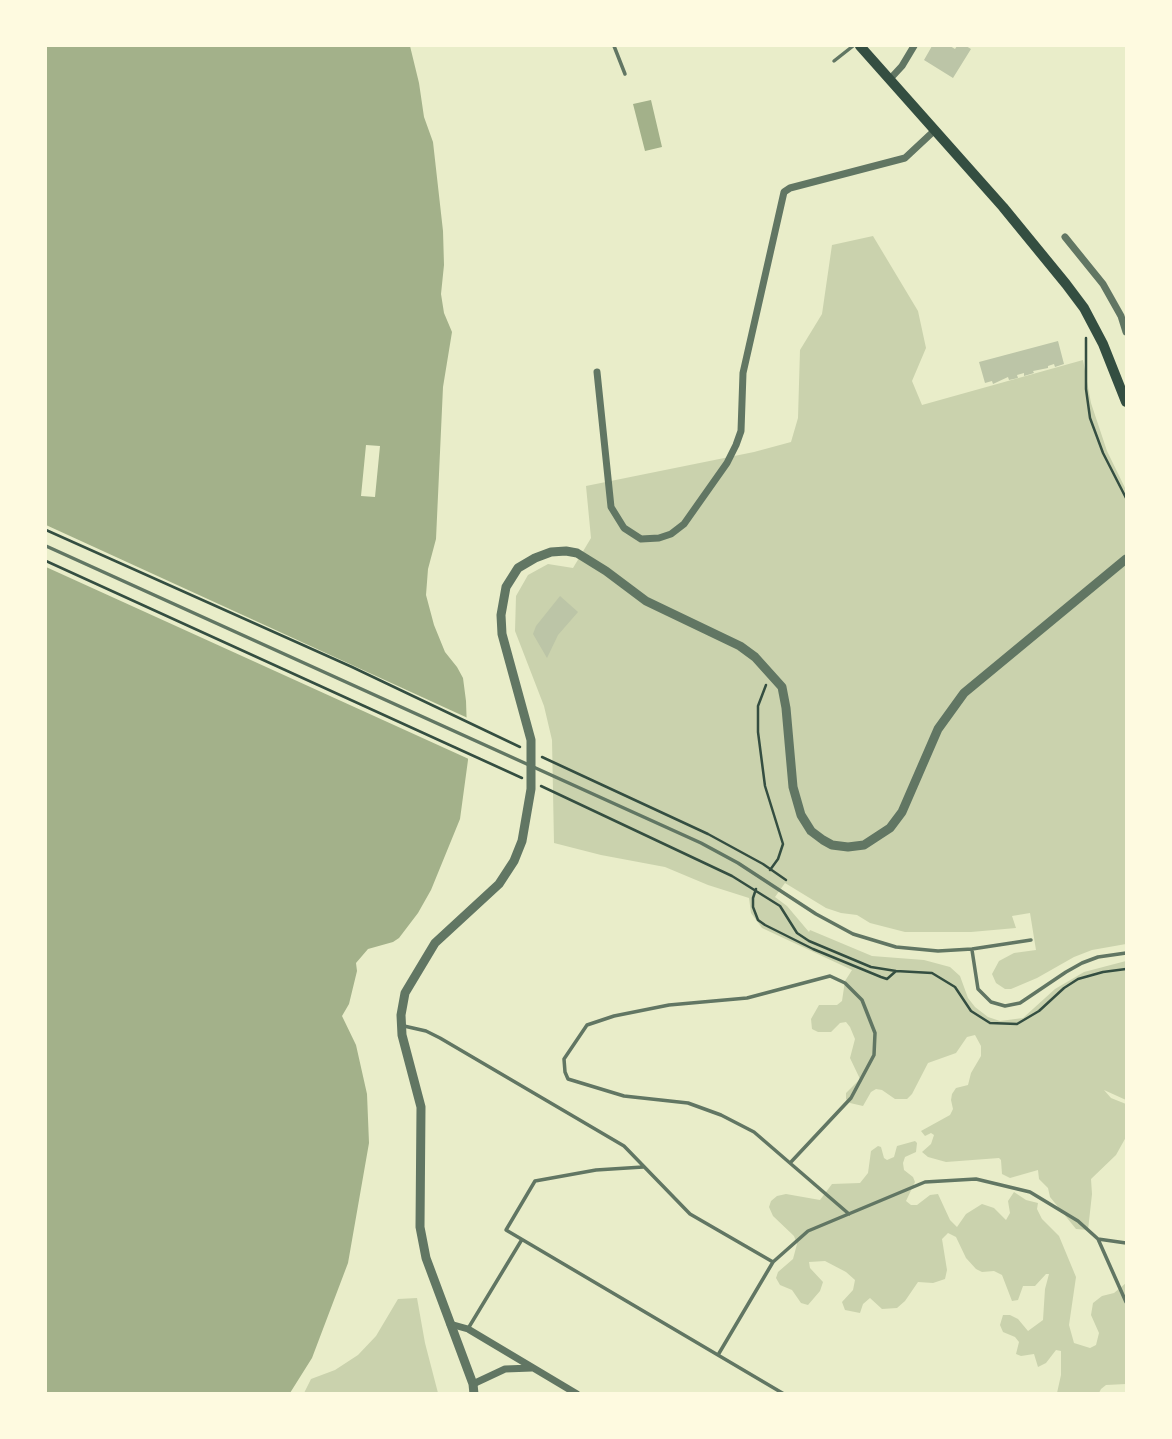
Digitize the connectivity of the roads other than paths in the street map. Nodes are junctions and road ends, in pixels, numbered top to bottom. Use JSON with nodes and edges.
{"nodes":[{"id":1,"x":614,"y":46,"type":"edge"},
{"id":2,"x":853,"y":46,"type":"edge"},
{"id":3,"x":860,"y":46,"type":"edge"},
{"id":4,"x":914,"y":46,"type":"edge"},
{"id":5,"x":834,"y":61,"type":"dead end"},
{"id":6,"x":625,"y":74,"type":"dead end"},
{"id":7,"x":890,"y":79,"type":"junction"},
{"id":8,"x":935,"y":130,"type":"junction"},
{"id":9,"x":1065,"y":237,"type":"dead end"},
{"id":10,"x":1126,"y":332,"type":"edge"},
{"id":11,"x":597,"y":372,"type":"dead end"},
{"id":12,"x":1126,"y":402,"type":"edge"},
{"id":13,"x":46,"y":546,"type":"edge"},
{"id":14,"x":1126,"y":559,"type":"edge"},
{"id":15,"x":1031,"y":940,"type":"dead end"},
{"id":16,"x":972,"y":949,"type":"junction"},
{"id":17,"x":1126,"y":953,"type":"edge"},
{"id":18,"x":402,"y":1025,"type":"junction"},
{"id":19,"x":791,"y":1162,"type":"junction"},
{"id":20,"x":643,"y":1167,"type":"junction"},
{"id":21,"x":849,"y":1214,"type":"junction"},
{"id":22,"x":1098,"y":1239,"type":"junction"},
{"id":23,"x":521,"y":1240,"type":"junction"},
{"id":24,"x":1126,"y":1243,"type":"edge"},
{"id":25,"x":774,"y":1262,"type":"junction"},
{"id":26,"x":1126,"y":1302,"type":"edge"},
{"id":27,"x":449,"y":1324,"type":"junction"},
{"id":28,"x":468,"y":1329,"type":"junction"},
{"id":29,"x":718,"y":1355,"type":"junction"},
{"id":30,"x":533,"y":1367,"type":"junction"},
{"id":31,"x":473,"y":1389,"type":"edge"},
{"id":32,"x":577,"y":1394,"type":"edge"},
{"id":33,"x":785,"y":1394,"type":"edge"}],
"edges":[{"from":1,"to":6,"type":"lane"},
{"from":2,"to":5,"type":"lane"},
{"from":3,"to":7,"type":"main road"},
{"from":4,"to":7,"type":"street"},
{"from":7,"to":8,"type":"main road"},
{"from":8,"to":11,"type":"street"},
{"from":8,"to":12,"type":"main road"},
{"from":9,"to":10,"type":"street"},
{"from":13,"to":16,"type":"lane"},
{"from":14,"to":18,"type":"street"},
{"from":15,"to":16,"type":"lane"},
{"from":16,"to":17,"type":"lane"},
{"from":18,"to":20,"type":"lane"},
{"from":18,"to":27,"type":"street"},
{"from":19,"to":19,"type":"lane"},
{"from":19,"to":21,"type":"lane"},
{"from":20,"to":23,"type":"lane"},
{"from":20,"to":25,"type":"lane"},
{"from":21,"to":22,"type":"lane"},
{"from":21,"to":25,"type":"lane"},
{"from":22,"to":24,"type":"lane"},
{"from":22,"to":26,"type":"lane"},
{"from":23,"to":28,"type":"lane"},
{"from":23,"to":29,"type":"lane"},
{"from":25,"to":29,"type":"lane"},
{"from":27,"to":28,"type":"street"},
{"from":27,"to":31,"type":"street"},
{"from":28,"to":30,"type":"street"},
{"from":29,"to":33,"type":"lane"},
{"from":30,"to":31,"type":"street"},
{"from":30,"to":32,"type":"street"}]}
